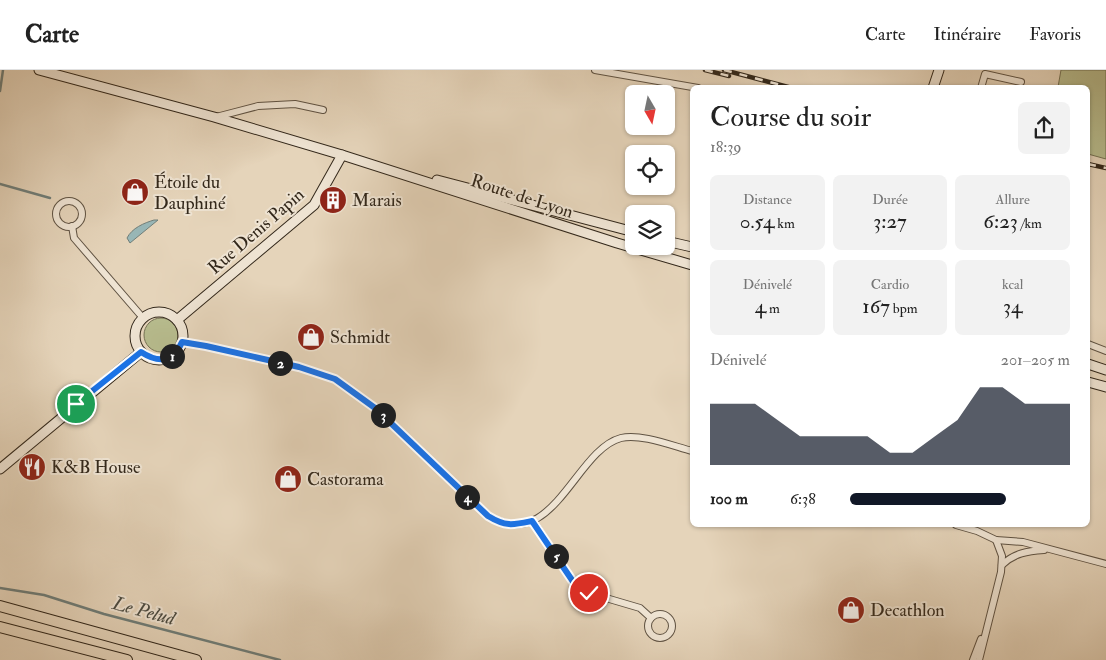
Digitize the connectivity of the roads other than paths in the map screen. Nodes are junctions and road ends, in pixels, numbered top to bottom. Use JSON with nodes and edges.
{"nodes":[{"id":1,"x":39,"y":70,"type":"edge"},
{"id":2,"x":595,"y":70,"type":"edge"},
{"id":3,"x":939,"y":70,"type":"edge"},
{"id":4,"x":1021,"y":82,"type":"dead end"},
{"id":5,"x":934,"y":85,"type":"edge"},
{"id":6,"x":983,"y":85,"type":"edge"},
{"id":7,"x":690,"y":87,"type":"edge"},
{"id":8,"x":323,"y":110,"type":"dead end"},
{"id":9,"x":214,"y":118,"type":"junction"},
{"id":10,"x":342,"y":155,"type":"junction"},
{"id":11,"x":72,"y":226,"type":"junction"},
{"id":12,"x":625,"y":230,"type":"edge"},
{"id":13,"x":675,"y":243,"type":"edge"},
{"id":14,"x":690,"y":247,"type":"edge"},
{"id":15,"x":690,"y":264,"type":"edge"},
{"id":16,"x":143,"y":318,"type":"junction"},
{"id":17,"x":177,"y":320,"type":"junction"},
{"id":18,"x":182,"y":342,"type":"junction"},
{"id":19,"x":1090,"y":345,"type":"edge"},
{"id":20,"x":1106,"y":351,"type":"edge"},
{"id":21,"x":141,"y":352,"type":"junction"},
{"id":22,"x":1090,"y":365,"type":"edge"},
{"id":23,"x":1106,"y":370,"type":"edge"},
{"id":24,"x":1090,"y":383,"type":"edge"},
{"id":25,"x":1106,"y":387,"type":"edge"},
{"id":26,"x":690,"y":450,"type":"edge"},
{"id":27,"x":0,"y":469,"type":"edge"},
{"id":28,"x":532,"y":521,"type":"junction"},
{"id":29,"x":963,"y":527,"type":"edge"},
{"id":30,"x":996,"y":540,"type":"junction"},
{"id":31,"x":1050,"y":549,"type":"junction"},
{"id":32,"x":1002,"y":564,"type":"junction"},
{"id":33,"x":1106,"y":564,"type":"edge"},
{"id":34,"x":1000,"y":581,"type":"junction"},
{"id":35,"x":0,"y":606,"type":"edge"},
{"id":36,"x":652,"y":618,"type":"dead end"},
{"id":37,"x":0,"y":627,"type":"edge"},
{"id":38,"x":127,"y":660,"type":"edge"},
{"id":39,"x":196,"y":660,"type":"edge"},
{"id":40,"x":973,"y":660,"type":"edge"},
{"id":41,"x":979,"y":660,"type":"edge"}],
"edges":[{"from":1,"to":9,"type":"main road","name":"Route de Lyon"},
{"from":2,"to":7,"type":"street"},
{"from":3,"to":5,"type":"main road"},
{"from":4,"to":6,"type":"street"},
{"from":8,"to":9,"type":"street"},
{"from":9,"to":10,"type":"main road","name":"Route de Lyon"},
{"from":10,"to":12,"type":"main road","name":"Route de Lyon"},
{"from":10,"to":15,"type":"main road","name":"Route de Lyon"},
{"from":10,"to":17,"type":"main road","name":"Rue Denis Papin"},
{"from":11,"to":11,"type":"street"},
{"from":11,"to":16,"type":"street"},
{"from":13,"to":14,"type":"main road"},
{"from":16,"to":17,"type":"main road"},
{"from":16,"to":21,"type":"main road"},
{"from":17,"to":18,"type":"main road"},
{"from":18,"to":21,"type":"main road"},
{"from":18,"to":28,"type":"street"},
{"from":19,"to":20,"type":"street"},
{"from":21,"to":27,"type":"main road"},
{"from":22,"to":23,"type":"main road"},
{"from":24,"to":25,"type":"main road"},
{"from":26,"to":28,"type":"street"},
{"from":28,"to":36,"type":"street"},
{"from":29,"to":30,"type":"street"},
{"from":30,"to":31,"type":"street"},
{"from":30,"to":32,"type":"street"},
{"from":31,"to":32,"type":"street"},
{"from":31,"to":33,"type":"street"},
{"from":32,"to":34,"type":"street"},
{"from":34,"to":40,"type":"street"},
{"from":34,"to":41,"type":"street"},
{"from":35,"to":39,"type":"main road"},
{"from":37,"to":38,"type":"main road"}]}
